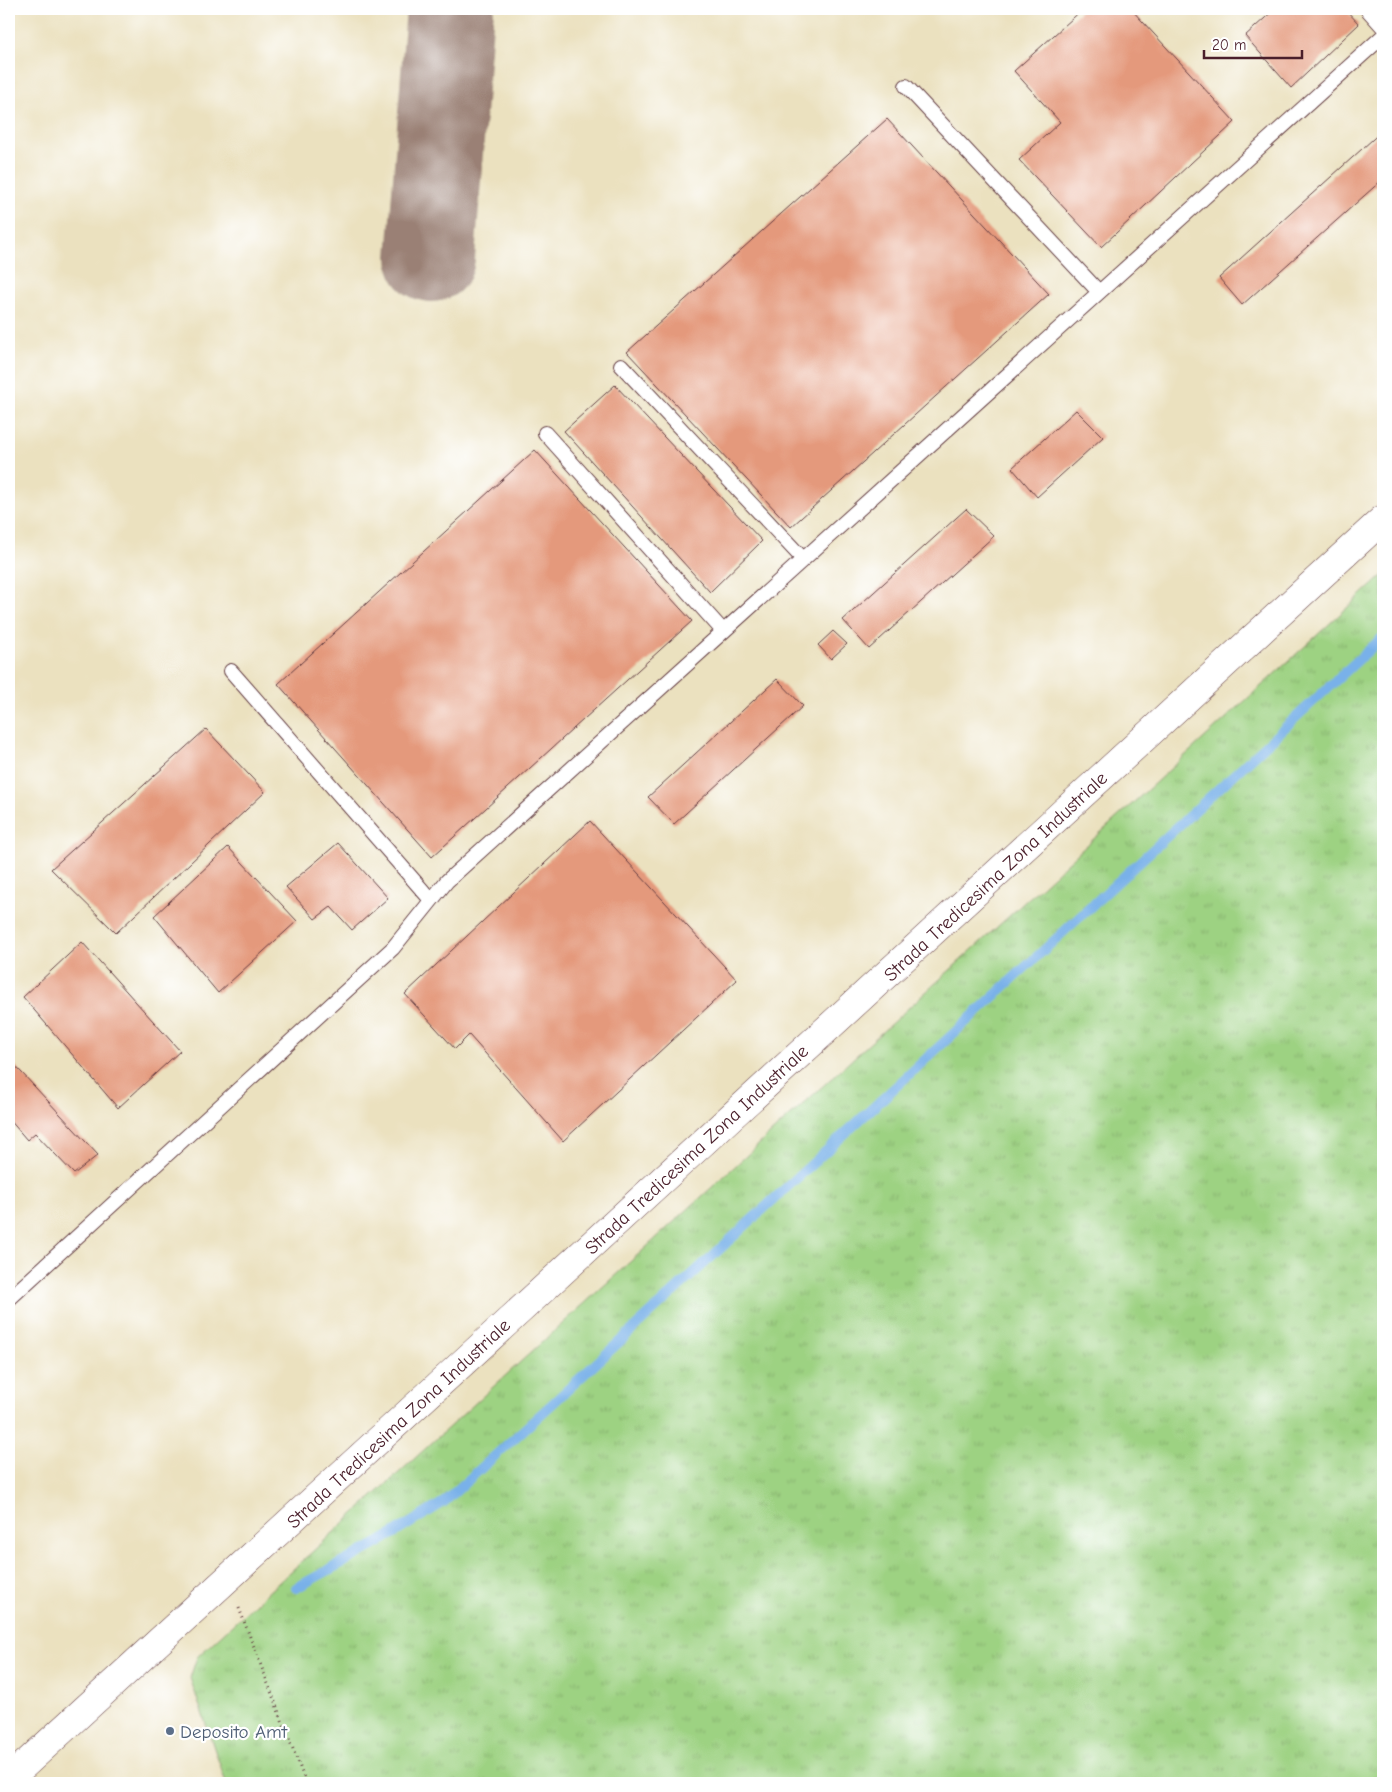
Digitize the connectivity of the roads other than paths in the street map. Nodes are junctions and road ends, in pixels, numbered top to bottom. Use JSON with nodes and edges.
{"nodes":[{"id":1,"x":1367,"y":9,"type":"edge"},
{"id":2,"x":1383,"y":27,"type":"edge"},
{"id":3,"x":1383,"y":36,"type":"edge"},
{"id":4,"x":906,"y":86,"type":"dead end"},
{"id":5,"x":1099,"y":292,"type":"junction"},
{"id":6,"x":622,"y":365,"type":"dead end"},
{"id":7,"x":545,"y":433,"type":"dead end"},
{"id":8,"x":1383,"y":519,"type":"edge"},
{"id":9,"x":803,"y":559,"type":"junction"},
{"id":10,"x":723,"y":631,"type":"junction"},
{"id":11,"x":231,"y":671,"type":"dead end"},
{"id":12,"x":431,"y":900,"type":"junction"},
{"id":13,"x":9,"y":1299,"type":"edge"},
{"id":14,"x":9,"y":1779,"type":"edge"}],
"edges":[{"from":1,"to":2,"type":"lane"},
{"from":3,"to":5,"type":"lane"},
{"from":4,"to":5,"type":"lane"},
{"from":5,"to":9,"type":"lane"},
{"from":6,"to":9,"type":"lane"},
{"from":7,"to":10,"type":"lane"},
{"from":8,"to":14,"type":"street","name":"Strada Tredicesima Zona Industriale"},
{"from":9,"to":10,"type":"lane"},
{"from":10,"to":12,"type":"lane"},
{"from":11,"to":12,"type":"lane"},
{"from":12,"to":13,"type":"lane"}]}
